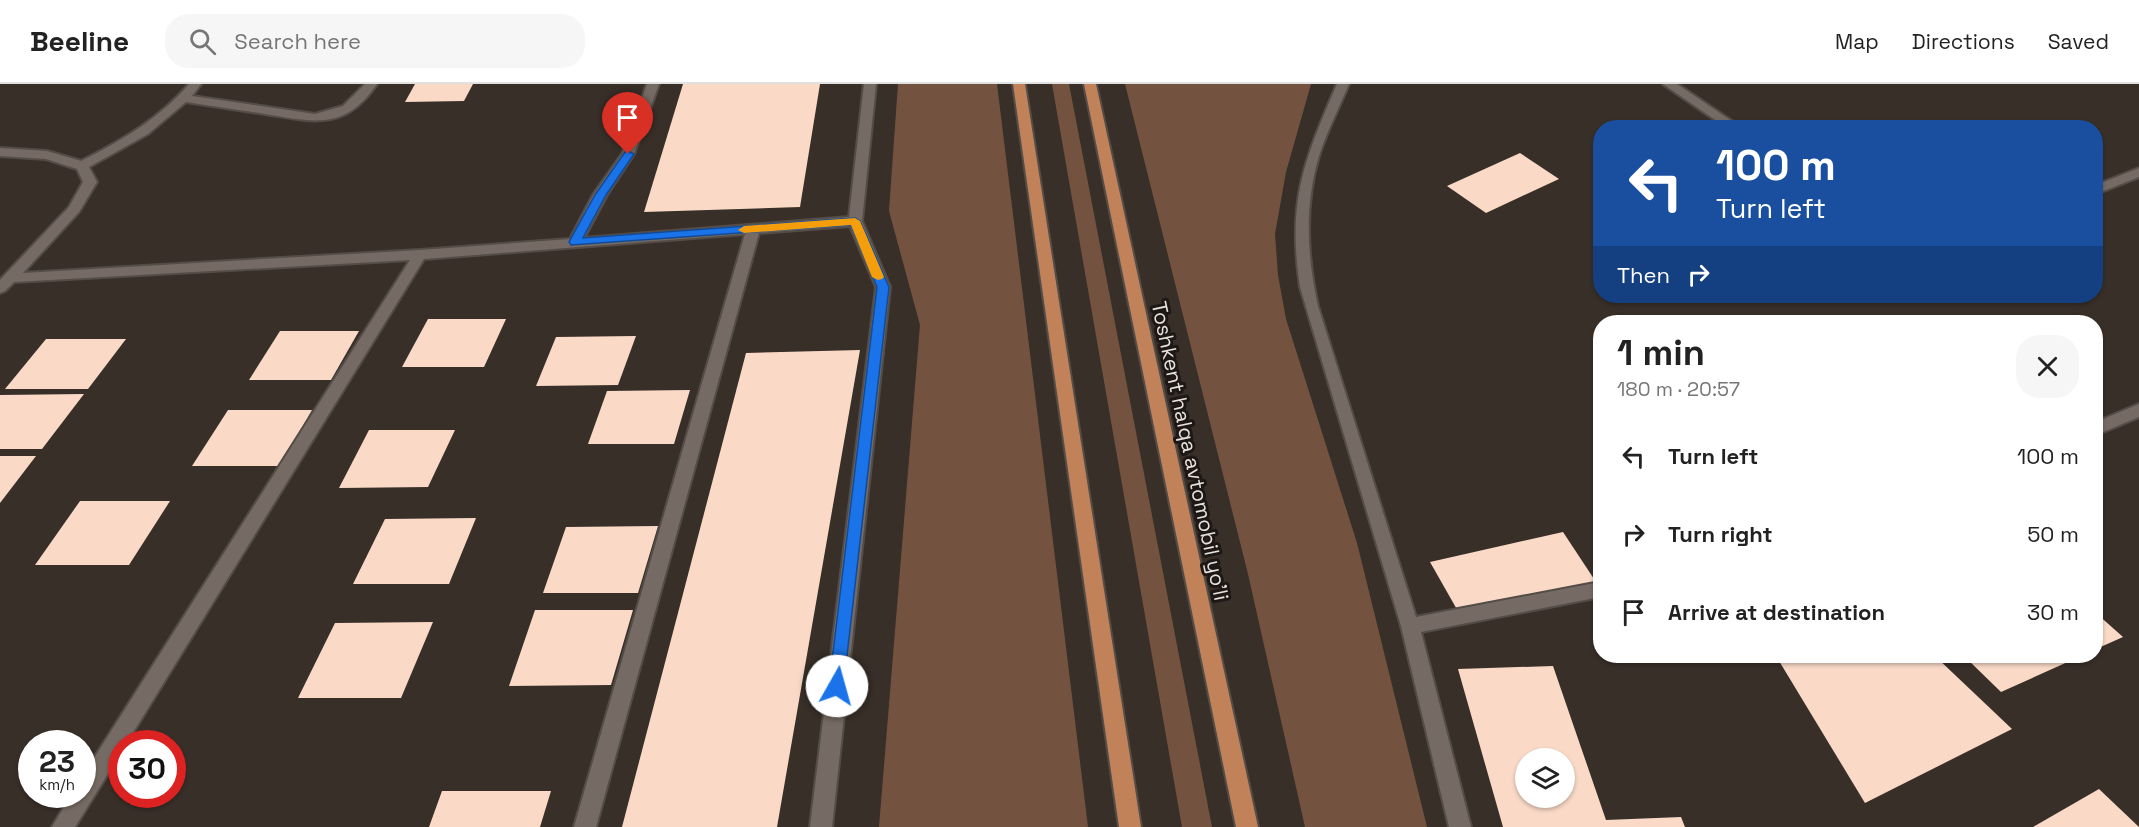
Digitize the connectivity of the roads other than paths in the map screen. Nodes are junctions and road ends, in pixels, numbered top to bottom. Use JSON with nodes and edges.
{"nodes":[{"id":1,"x":195,"y":84,"type":"edge"},
{"id":2,"x":371,"y":84,"type":"edge"},
{"id":3,"x":652,"y":84,"type":"edge"},
{"id":4,"x":870,"y":84,"type":"edge"},
{"id":5,"x":1019,"y":84,"type":"edge"},
{"id":6,"x":1090,"y":84,"type":"edge"},
{"id":7,"x":1343,"y":84,"type":"edge"},
{"id":8,"x":1669,"y":84,"type":"edge"},
{"id":9,"x":184,"y":98,"type":"junction"},
{"id":10,"x":1724,"y":120,"type":"edge"},
{"id":11,"x":0,"y":152,"type":"edge"},
{"id":12,"x":82,"y":166,"type":"junction"},
{"id":13,"x":2139,"y":172,"type":"edge"},
{"id":14,"x":2103,"y":187,"type":"edge"},
{"id":15,"x":855,"y":221,"type":"junction"},
{"id":16,"x":753,"y":229,"type":"junction"},
{"id":17,"x":575,"y":242,"type":"junction"},
{"id":18,"x":420,"y":255,"type":"junction"},
{"id":19,"x":5,"y":283,"type":"edge"},
{"id":20,"x":2139,"y":410,"type":"edge"},
{"id":21,"x":2103,"y":426,"type":"edge"},
{"id":22,"x":1593,"y":590,"type":"edge"},
{"id":23,"x":1410,"y":626,"type":"junction"},
{"id":24,"x":63,"y":827,"type":"edge"},
{"id":25,"x":585,"y":827,"type":"edge"},
{"id":26,"x":821,"y":827,"type":"edge"},
{"id":27,"x":1130,"y":827,"type":"edge"},
{"id":28,"x":1247,"y":827,"type":"edge"},
{"id":29,"x":1460,"y":827,"type":"edge"}],
"edges":[{"from":1,"to":9,"type":"street"},
{"from":2,"to":9,"type":"street"},
{"from":3,"to":17,"type":"street"},
{"from":4,"to":15,"type":"street"},
{"from":5,"to":27,"type":"highway"},
{"from":6,"to":28,"type":"highway","name":"Toshkent halqa avtomobil yo'li"},
{"from":7,"to":23,"type":"street"},
{"from":8,"to":10,"type":"street"},
{"from":9,"to":12,"type":"street"},
{"from":11,"to":12,"type":"street"},
{"from":12,"to":19,"type":"street"},
{"from":13,"to":14,"type":"street"},
{"from":15,"to":16,"type":"street"},
{"from":15,"to":26,"type":"street"},
{"from":16,"to":17,"type":"street"},
{"from":16,"to":25,"type":"street"},
{"from":17,"to":18,"type":"street"},
{"from":18,"to":19,"type":"street"},
{"from":18,"to":24,"type":"street"},
{"from":20,"to":21,"type":"street"},
{"from":22,"to":23,"type":"street"},
{"from":23,"to":29,"type":"street"}]}
